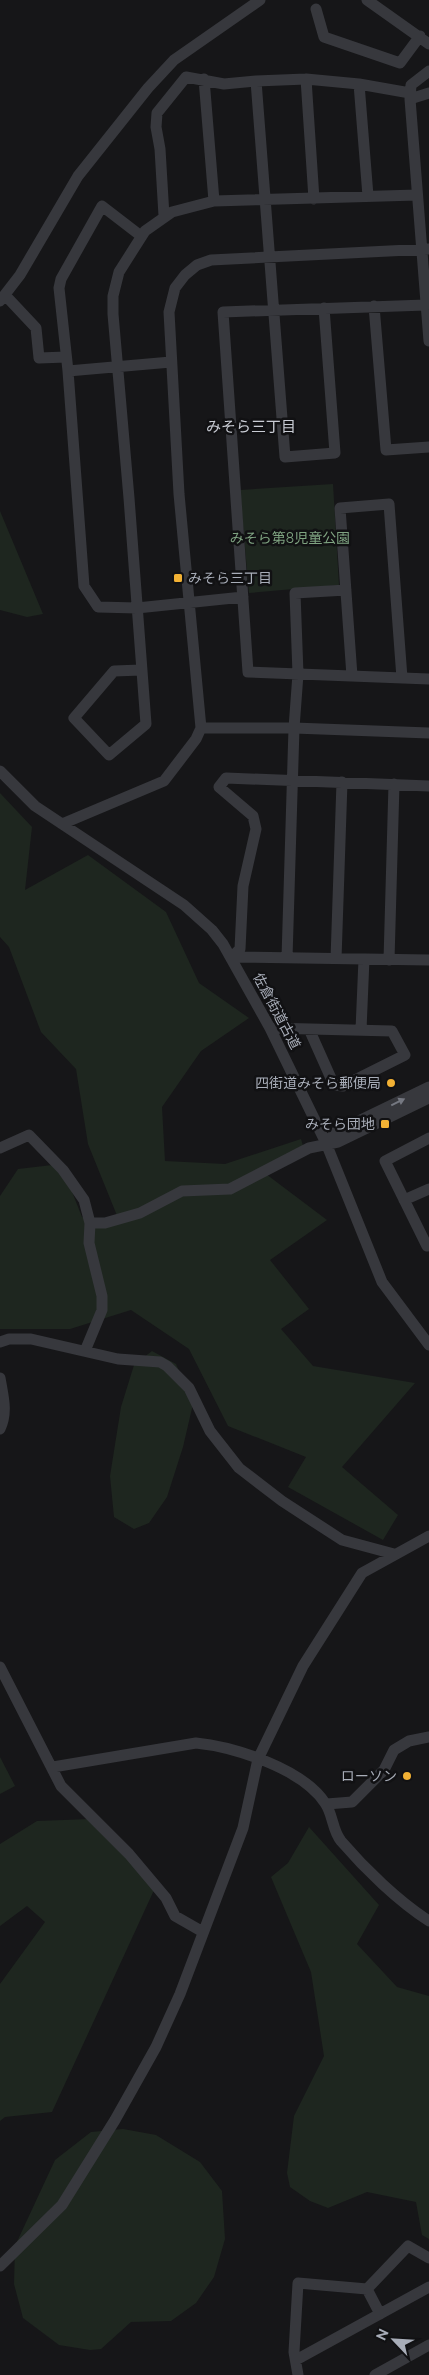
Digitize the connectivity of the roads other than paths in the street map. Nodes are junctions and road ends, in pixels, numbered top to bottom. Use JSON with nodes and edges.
{"nodes":[{"id":1,"x":260,"y":0,"type":"edge"},
{"id":2,"x":367,"y":0,"type":"edge"},
{"id":3,"x":316,"y":9,"type":"dead end"},
{"id":4,"x":425,"y":40,"type":"edge"},
{"id":5,"x":429,"y":71,"type":"edge"},
{"id":6,"x":204,"y":79,"type":"junction"},
{"id":7,"x":306,"y":79,"type":"junction"},
{"id":8,"x":256,"y":81,"type":"junction"},
{"id":9,"x":358,"y":84,"type":"junction"},
{"id":10,"x":429,"y":92,"type":"edge"},
{"id":11,"x":410,"y":96,"type":"junction"},
{"id":12,"x":417,"y":195,"type":"junction"},
{"id":13,"x":368,"y":196,"type":"junction"},
{"id":14,"x":314,"y":199,"type":"junction"},
{"id":15,"x":264,"y":200,"type":"junction"},
{"id":16,"x":214,"y":201,"type":"junction"},
{"id":17,"x":164,"y":216,"type":"junction"},
{"id":18,"x":141,"y":236,"type":"junction"},
{"id":19,"x":426,"y":249,"type":"edge"},
{"id":20,"x":270,"y":257,"type":"junction"},
{"id":21,"x":427,"y":284,"type":"edge"},
{"id":22,"x":3,"y":298,"type":"edge"},
{"id":23,"x":426,"y":305,"type":"junction"},
{"id":24,"x":374,"y":306,"type":"junction"},
{"id":25,"x":324,"y":308,"type":"junction"},
{"id":26,"x":272,"y":310,"type":"junction"},
{"id":27,"x":429,"y":341,"type":"edge"},
{"id":28,"x":66,"y":357,"type":"junction"},
{"id":29,"x":171,"y":362,"type":"junction"},
{"id":30,"x":117,"y":366,"type":"junction"},
{"id":31,"x":68,"y":371,"type":"junction"},
{"id":32,"x":429,"y":447,"type":"edge"},
{"id":33,"x":346,"y":590,"type":"junction"},
{"id":34,"x":243,"y":597,"type":"junction"},
{"id":35,"x":187,"y":602,"type":"junction"},
{"id":36,"x":137,"y":608,"type":"junction"},
{"id":37,"x":141,"y":670,"type":"junction"},
{"id":38,"x":298,"y":674,"type":"junction"},
{"id":39,"x":352,"y":676,"type":"junction"},
{"id":40,"x":402,"y":678,"type":"junction"},
{"id":41,"x":429,"y":679,"type":"edge"},
{"id":42,"x":201,"y":728,"type":"junction"},
{"id":43,"x":294,"y":728,"type":"junction"},
{"id":44,"x":429,"y":733,"type":"edge"},
{"id":45,"x":0,"y":771,"type":"edge"},
{"id":46,"x":294,"y":780,"type":"junction"},
{"id":47,"x":342,"y":782,"type":"junction"},
{"id":48,"x":394,"y":784,"type":"junction"},
{"id":49,"x":429,"y":786,"type":"edge"},
{"id":50,"x":62,"y":824,"type":"junction"},
{"id":51,"x":232,"y":958,"type":"junction"},
{"id":52,"x":287,"y":958,"type":"junction"},
{"id":53,"x":336,"y":959,"type":"junction"},
{"id":54,"x":364,"y":959,"type":"junction"},
{"id":55,"x":389,"y":960,"type":"junction"},
{"id":56,"x":429,"y":960,"type":"edge"},
{"id":57,"x":270,"y":1028,"type":"junction"},
{"id":58,"x":309,"y":1029,"type":"junction"},
{"id":59,"x":362,"y":1030,"type":"junction"},
{"id":60,"x":429,"y":1087,"type":"edge"},
{"id":61,"x":429,"y":1098,"type":"edge"},
{"id":62,"x":429,"y":1138,"type":"edge"},
{"id":63,"x":326,"y":1143,"type":"junction"},
{"id":64,"x":0,"y":1148,"type":"edge"},
{"id":65,"x":429,"y":1189,"type":"edge"},
{"id":66,"x":404,"y":1200,"type":"junction"},
{"id":67,"x":90,"y":1223,"type":"junction"},
{"id":68,"x":429,"y":1245,"type":"edge"},
{"id":69,"x":0,"y":1342,"type":"edge"},
{"id":70,"x":429,"y":1344,"type":"edge"},
{"id":71,"x":84,"y":1351,"type":"junction"},
{"id":72,"x":0,"y":1378,"type":"edge"},
{"id":73,"x":0,"y":1429,"type":"edge"},
{"id":74,"x":429,"y":1536,"type":"edge"},
{"id":75,"x":394,"y":1554,"type":"junction"},
{"id":76,"x":0,"y":1667,"type":"edge"},
{"id":77,"x":4,"y":1684,"type":"edge"},
{"id":78,"x":429,"y":1737,"type":"edge"},
{"id":79,"x":258,"y":1759,"type":"junction"},
{"id":80,"x":53,"y":1768,"type":"junction"},
{"id":81,"x":327,"y":1804,"type":"junction"},
{"id":82,"x":429,"y":1921,"type":"edge"},
{"id":83,"x":202,"y":1932,"type":"junction"},
{"id":84,"x":429,"y":2258,"type":"edge"},
{"id":85,"x":0,"y":2266,"type":"edge"},
{"id":86,"x":429,"y":2287,"type":"edge"},
{"id":87,"x":367,"y":2289,"type":"junction"},
{"id":88,"x":380,"y":2314,"type":"junction"},
{"id":89,"x":429,"y":2345,"type":"edge"},
{"id":90,"x":296,"y":2360,"type":"junction"},
{"id":91,"x":298,"y":2375,"type":"edge"},
{"id":92,"x":375,"y":2375,"type":"edge"}],
"edges":[{"from":1,"to":22,"type":"street"},
{"from":2,"to":4,"type":"street"},
{"from":3,"to":4,"type":"street"},
{"from":5,"to":11,"type":"street"},
{"from":6,"to":8,"type":"street"},
{"from":6,"to":16,"type":"street"},
{"from":6,"to":17,"type":"street"},
{"from":7,"to":8,"type":"street"},
{"from":7,"to":9,"type":"street"},
{"from":7,"to":14,"type":"street"},
{"from":8,"to":15,"type":"street"},
{"from":9,"to":11,"type":"street"},
{"from":9,"to":13,"type":"street"},
{"from":10,"to":11,"type":"street"},
{"from":11,"to":12,"type":"street"},
{"from":12,"to":13,"type":"street"},
{"from":12,"to":19,"type":"street"},
{"from":13,"to":14,"type":"street"},
{"from":14,"to":15,"type":"street"},
{"from":15,"to":16,"type":"street"},
{"from":15,"to":20,"type":"street"},
{"from":16,"to":17,"type":"street"},
{"from":17,"to":18,"type":"street"},
{"from":18,"to":28,"type":"street"},
{"from":18,"to":30,"type":"street"},
{"from":19,"to":20,"type":"street"},
{"from":19,"to":21,"type":"street"},
{"from":20,"to":26,"type":"street"},
{"from":20,"to":29,"type":"street"},
{"from":21,"to":23,"type":"street"},
{"from":22,"to":28,"type":"street"},
{"from":23,"to":24,"type":"street"},
{"from":23,"to":27,"type":"street"},
{"from":24,"to":25,"type":"street"},
{"from":24,"to":32,"type":"street"},
{"from":25,"to":26,"type":"street"},
{"from":25,"to":26,"type":"street"},
{"from":26,"to":34,"type":"street"},
{"from":28,"to":31,"type":"street"},
{"from":29,"to":30,"type":"street"},
{"from":29,"to":35,"type":"street"},
{"from":30,"to":31,"type":"street"},
{"from":30,"to":36,"type":"street"},
{"from":31,"to":36,"type":"street"},
{"from":33,"to":38,"type":"street"},
{"from":33,"to":39,"type":"street"},
{"from":33,"to":40,"type":"street"},
{"from":34,"to":35,"type":"street"},
{"from":34,"to":38,"type":"street"},
{"from":35,"to":36,"type":"street"},
{"from":35,"to":42,"type":"street"},
{"from":36,"to":37,"type":"street"},
{"from":37,"to":37,"type":"street"},
{"from":38,"to":39,"type":"street"},
{"from":38,"to":43,"type":"street"},
{"from":39,"to":40,"type":"street"},
{"from":40,"to":41,"type":"street"},
{"from":42,"to":43,"type":"street"},
{"from":42,"to":50,"type":"street"},
{"from":43,"to":44,"type":"street"},
{"from":43,"to":46,"type":"street"},
{"from":45,"to":50,"type":"street","name":"佐倉街道古道"},
{"from":46,"to":47,"type":"street"},
{"from":46,"to":51,"type":"street"},
{"from":46,"to":52,"type":"street"},
{"from":47,"to":48,"type":"street"},
{"from":47,"to":53,"type":"street"},
{"from":48,"to":49,"type":"street"},
{"from":48,"to":55,"type":"street"},
{"from":50,"to":51,"type":"street","name":"佐倉街道古道"},
{"from":51,"to":52,"type":"street"},
{"from":51,"to":57,"type":"street","name":"佐倉街道古道"},
{"from":52,"to":53,"type":"street"},
{"from":53,"to":54,"type":"street"},
{"from":54,"to":55,"type":"street"},
{"from":54,"to":59,"type":"street"},
{"from":55,"to":56,"type":"street"},
{"from":57,"to":58,"type":"street"},
{"from":57,"to":63,"type":"street","name":"佐倉街道古道"},
{"from":58,"to":59,"type":"street"},
{"from":58,"to":59,"type":"street"},
{"from":63,"to":60,"type":"street","one_way":true},
{"from":61,"to":63,"type":"street"},
{"from":62,"to":66,"type":"street"},
{"from":63,"to":67,"type":"street"},
{"from":63,"to":70,"type":"street","name":"佐倉街道古道"},
{"from":64,"to":67,"type":"street"},
{"from":65,"to":66,"type":"street"},
{"from":66,"to":68,"type":"street"},
{"from":67,"to":71,"type":"street"},
{"from":69,"to":71,"type":"street"},
{"from":71,"to":75,"type":"street"},
{"from":72,"to":73,"type":"street"},
{"from":74,"to":75,"type":"street"},
{"from":75,"to":79,"type":"street"},
{"from":76,"to":77,"type":"street"},
{"from":77,"to":80,"type":"street"},
{"from":78,"to":81,"type":"street"},
{"from":79,"to":80,"type":"street"},
{"from":79,"to":81,"type":"street"},
{"from":79,"to":83,"type":"street"},
{"from":80,"to":83,"type":"street"},
{"from":81,"to":82,"type":"street"},
{"from":83,"to":85,"type":"street"},
{"from":84,"to":87,"type":"street"},
{"from":86,"to":88,"type":"street"},
{"from":87,"to":88,"type":"street"},
{"from":87,"to":90,"type":"street"},
{"from":88,"to":90,"type":"street"},
{"from":89,"to":92,"type":"street"},
{"from":90,"to":91,"type":"street"}]}
